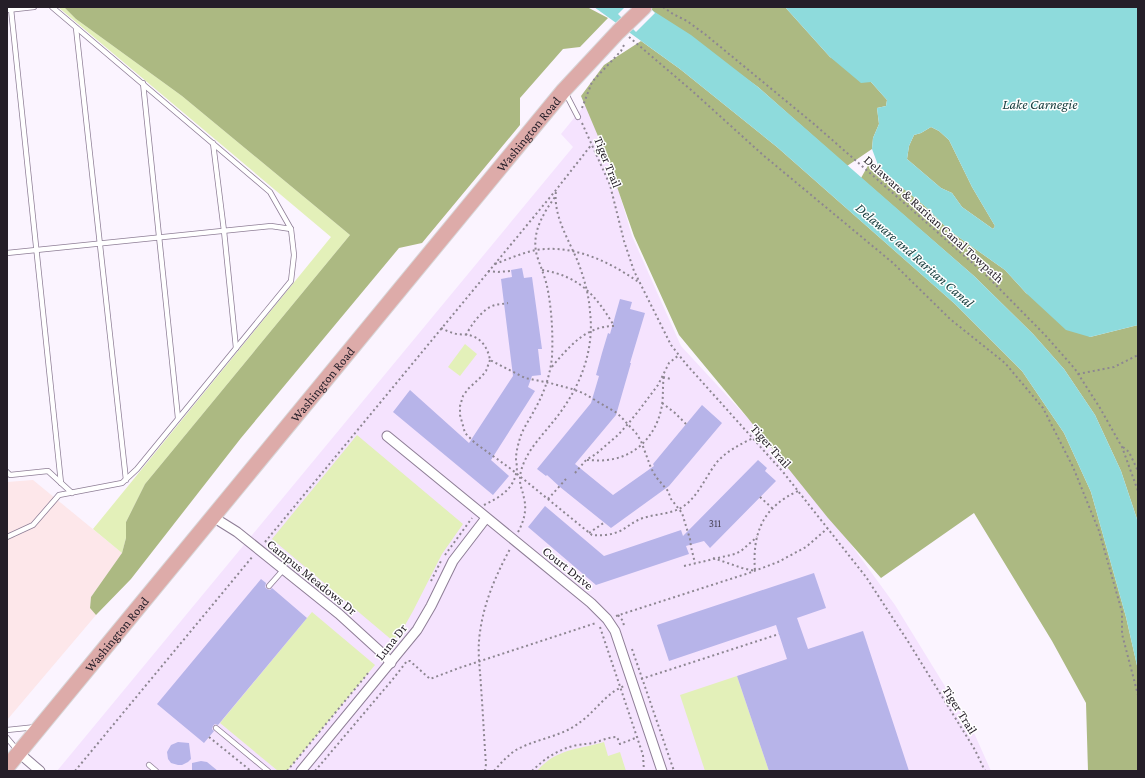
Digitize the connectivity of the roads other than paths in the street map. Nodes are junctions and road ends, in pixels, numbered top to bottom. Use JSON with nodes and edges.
{"nodes":[{"id":1,"x":34,"y":7,"type":"edge"},
{"id":2,"x":52,"y":7,"type":"edge"},
{"id":3,"x":644,"y":7,"type":"edge"},
{"id":4,"x":9,"y":10,"type":"edge"},
{"id":5,"x":76,"y":28,"type":"junction"},
{"id":6,"x":143,"y":84,"type":"junction"},
{"id":7,"x":564,"y":90,"type":"junction"},
{"id":8,"x":578,"y":116,"type":"road end"},
{"id":9,"x":213,"y":143,"type":"junction"},
{"id":10,"x":292,"y":229,"type":"junction"},
{"id":11,"x":224,"y":231,"type":"junction"},
{"id":12,"x":159,"y":238,"type":"junction"},
{"id":13,"x":100,"y":244,"type":"junction"},
{"id":14,"x":37,"y":250,"type":"junction"},
{"id":15,"x":7,"y":253,"type":"edge"},
{"id":16,"x":236,"y":348,"type":"junction"},
{"id":17,"x":178,"y":418,"type":"junction"},
{"id":18,"x":387,"y":436,"type":"dead end"},
{"id":19,"x":7,"y":472,"type":"edge"},
{"id":20,"x":126,"y":480,"type":"junction"},
{"id":21,"x":61,"y":483,"type":"junction"},
{"id":22,"x":72,"y":493,"type":"junction"},
{"id":23,"x":213,"y":517,"type":"junction"},
{"id":24,"x":486,"y":518,"type":"junction"},
{"id":25,"x":7,"y":537,"type":"edge"},
{"id":26,"x":284,"y":569,"type":"junction"},
{"id":27,"x":269,"y":586,"type":"dead end"},
{"id":28,"x":390,"y":663,"type":"junction"},
{"id":29,"x":41,"y":726,"type":"junction"},
{"id":30,"x":216,"y":728,"type":"dead end"},
{"id":31,"x":7,"y":730,"type":"edge"},
{"id":32,"x":7,"y":738,"type":"edge"},
{"id":33,"x":19,"y":752,"type":"junction"},
{"id":34,"x":150,"y":765,"type":"dead end"},
{"id":35,"x":7,"y":767,"type":"edge"},
{"id":36,"x":40,"y":771,"type":"edge"},
{"id":37,"x":156,"y":771,"type":"edge"},
{"id":38,"x":268,"y":771,"type":"edge"},
{"id":39,"x":301,"y":771,"type":"edge"},
{"id":40,"x":662,"y":771,"type":"edge"}],
"edges":[{"from":1,"to":4,"type":"lane"},
{"from":2,"to":5,"type":"lane"},
{"from":3,"to":7,"type":"main road","name":"Washington Road"},
{"from":4,"to":14,"type":"lane"},
{"from":5,"to":6,"type":"lane"},
{"from":5,"to":13,"type":"lane"},
{"from":6,"to":9,"type":"lane"},
{"from":6,"to":12,"type":"lane"},
{"from":7,"to":8,"type":"lane"},
{"from":7,"to":23,"type":"main road","name":"Washington Road"},
{"from":9,"to":10,"type":"lane"},
{"from":9,"to":11,"type":"lane"},
{"from":10,"to":11,"type":"lane"},
{"from":10,"to":16,"type":"lane"},
{"from":11,"to":12,"type":"lane"},
{"from":11,"to":16,"type":"lane"},
{"from":12,"to":13,"type":"lane"},
{"from":12,"to":17,"type":"lane"},
{"from":13,"to":14,"type":"lane"},
{"from":13,"to":20,"type":"lane"},
{"from":14,"to":15,"type":"lane"},
{"from":14,"to":21,"type":"lane"},
{"from":16,"to":17,"type":"lane"},
{"from":17,"to":20,"type":"lane"},
{"from":18,"to":24,"type":"street","name":"Court Drive"},
{"from":19,"to":21,"type":"lane"},
{"from":20,"to":22,"type":"lane"},
{"from":21,"to":22,"type":"lane"},
{"from":22,"to":25,"type":"lane"},
{"from":23,"to":26,"type":"street","name":"Campus Meadows Dr"},
{"from":23,"to":29,"type":"main road","name":"Washington Road"},
{"from":24,"to":28,"type":"street","name":"Luna Dr"},
{"from":24,"to":40,"type":"street","name":"Court Drive"},
{"from":26,"to":27,"type":"lane"},
{"from":26,"to":28,"type":"street","name":"Campus Meadows Dr"},
{"from":28,"to":39,"type":"street","name":"Luna Dr"},
{"from":29,"to":31,"type":"lane"},
{"from":29,"to":33,"type":"main road","name":"Washington Road"},
{"from":30,"to":38,"type":"lane"},
{"from":32,"to":33,"type":"lane"},
{"from":33,"to":35,"type":"main road","name":"Washington Road"},
{"from":33,"to":36,"type":"street"},
{"from":34,"to":37,"type":"lane"}]}
